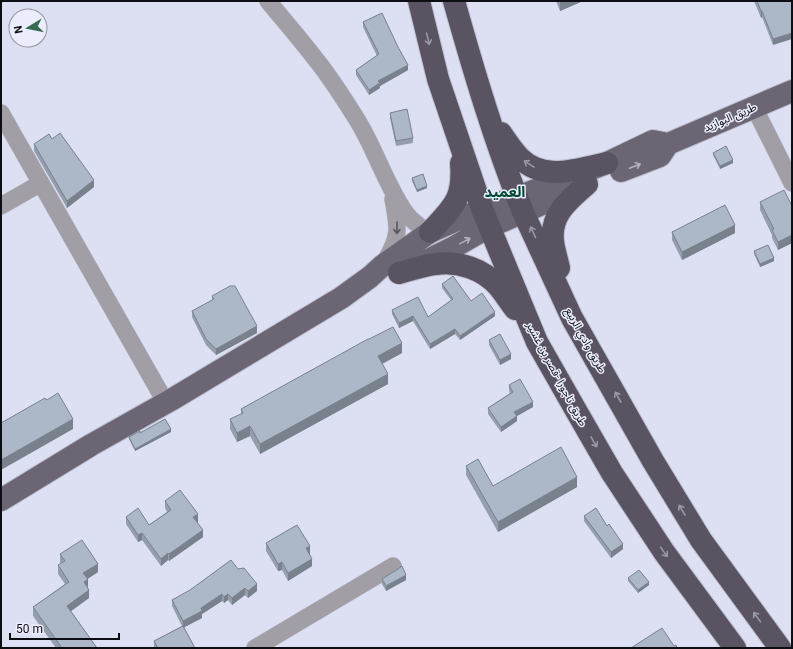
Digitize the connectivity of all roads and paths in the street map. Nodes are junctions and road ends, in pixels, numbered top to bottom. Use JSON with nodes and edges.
{"nodes":[{"id":1,"x":268,"y":1,"type":"edge"},
{"id":2,"x":418,"y":1,"type":"edge"},
{"id":3,"x":454,"y":1,"type":"edge"},
{"id":4,"x":792,"y":91,"type":"edge"},
{"id":5,"x":754,"y":107,"type":"junction"},
{"id":6,"x":1,"y":113,"type":"edge"},
{"id":7,"x":489,"y":117,"type":"junction"},
{"id":8,"x":460,"y":142,"type":"junction"},
{"id":9,"x":668,"y":144,"type":"junction"},
{"id":10,"x":607,"y":163,"type":"junction"},
{"id":11,"x":41,"y":183,"type":"junction"},
{"id":12,"x":792,"y":183,"type":"edge"},
{"id":13,"x":587,"y":184,"type":"junction"},
{"id":14,"x":391,"y":189,"type":"junction"},
{"id":15,"x":520,"y":205,"type":"junction"},
{"id":16,"x":1,"y":206,"type":"edge"},
{"id":17,"x":486,"y":218,"type":"junction"},
{"id":18,"x":429,"y":233,"type":"junction"},
{"id":19,"x":391,"y":270,"type":"junction"},
{"id":20,"x":572,"y":318,"type":"junction"},
{"id":21,"x":538,"y":342,"type":"junction"},
{"id":22,"x":166,"y":403,"type":"junction"},
{"id":23,"x":1,"y":500,"type":"edge"},
{"id":24,"x":393,"y":566,"type":"dead end"},
{"id":25,"x":255,"y":648,"type":"edge"},
{"id":26,"x":735,"y":648,"type":"edge"},
{"id":27,"x":780,"y":648,"type":"edge"}],
"edges":[{"from":1,"to":14,"type":"street"},
{"from":2,"to":8,"type":"highway","name":"طريق تاجورا -قصر بن غشير","one_way":true},
{"from":3,"to":7,"type":"highway","name":"طريق وادي الربيع"},
{"from":4,"to":5,"type":"main road","name":"طريق البوازيد"},
{"from":5,"to":9,"type":"main road","name":"طريق البوازيد"},
{"from":5,"to":12,"type":"street"},
{"from":6,"to":11,"type":"street"},
{"from":10,"to":7,"type":"highway","one_way":true},
{"from":7,"to":15,"type":"highway","name":"طريق وادي الربيع"},
{"from":8,"to":17,"type":"highway","name":"طريق تاجورا -قصر بن غشير"},
{"from":8,"to":18,"type":"highway"},
{"from":9,"to":10,"type":"main road"},
{"from":13,"to":9,"type":"main road","one_way":true},
{"from":10,"to":15,"type":"main road"},
{"from":11,"to":16,"type":"street"},
{"from":11,"to":22,"type":"street"},
{"from":13,"to":15,"type":"main road"},
{"from":13,"to":20,"type":"highway"},
{"from":14,"to":18,"type":"street"},
{"from":14,"to":19,"type":"street","one_way":true},
{"from":15,"to":17,"type":"main road"},
{"from":20,"to":15,"type":"highway","name":"طريق وادي الربيع","one_way":true},
{"from":17,"to":18,"type":"main road"},
{"from":19,"to":17,"type":"main road","one_way":true},
{"from":17,"to":21,"type":"highway","name":"طريق تاجورا -قصر بن غشير"},
{"from":18,"to":19,"type":"main road"},
{"from":19,"to":21,"type":"highway"},
{"from":19,"to":22,"type":"main road"},
{"from":27,"to":20,"type":"highway","name":"طريق وادي الربيع","one_way":true},
{"from":21,"to":26,"type":"highway","name":"طريق تاجورا -قصر بن غشير","one_way":true},
{"from":22,"to":23,"type":"main road"},
{"from":24,"to":25,"type":"street"}]}
